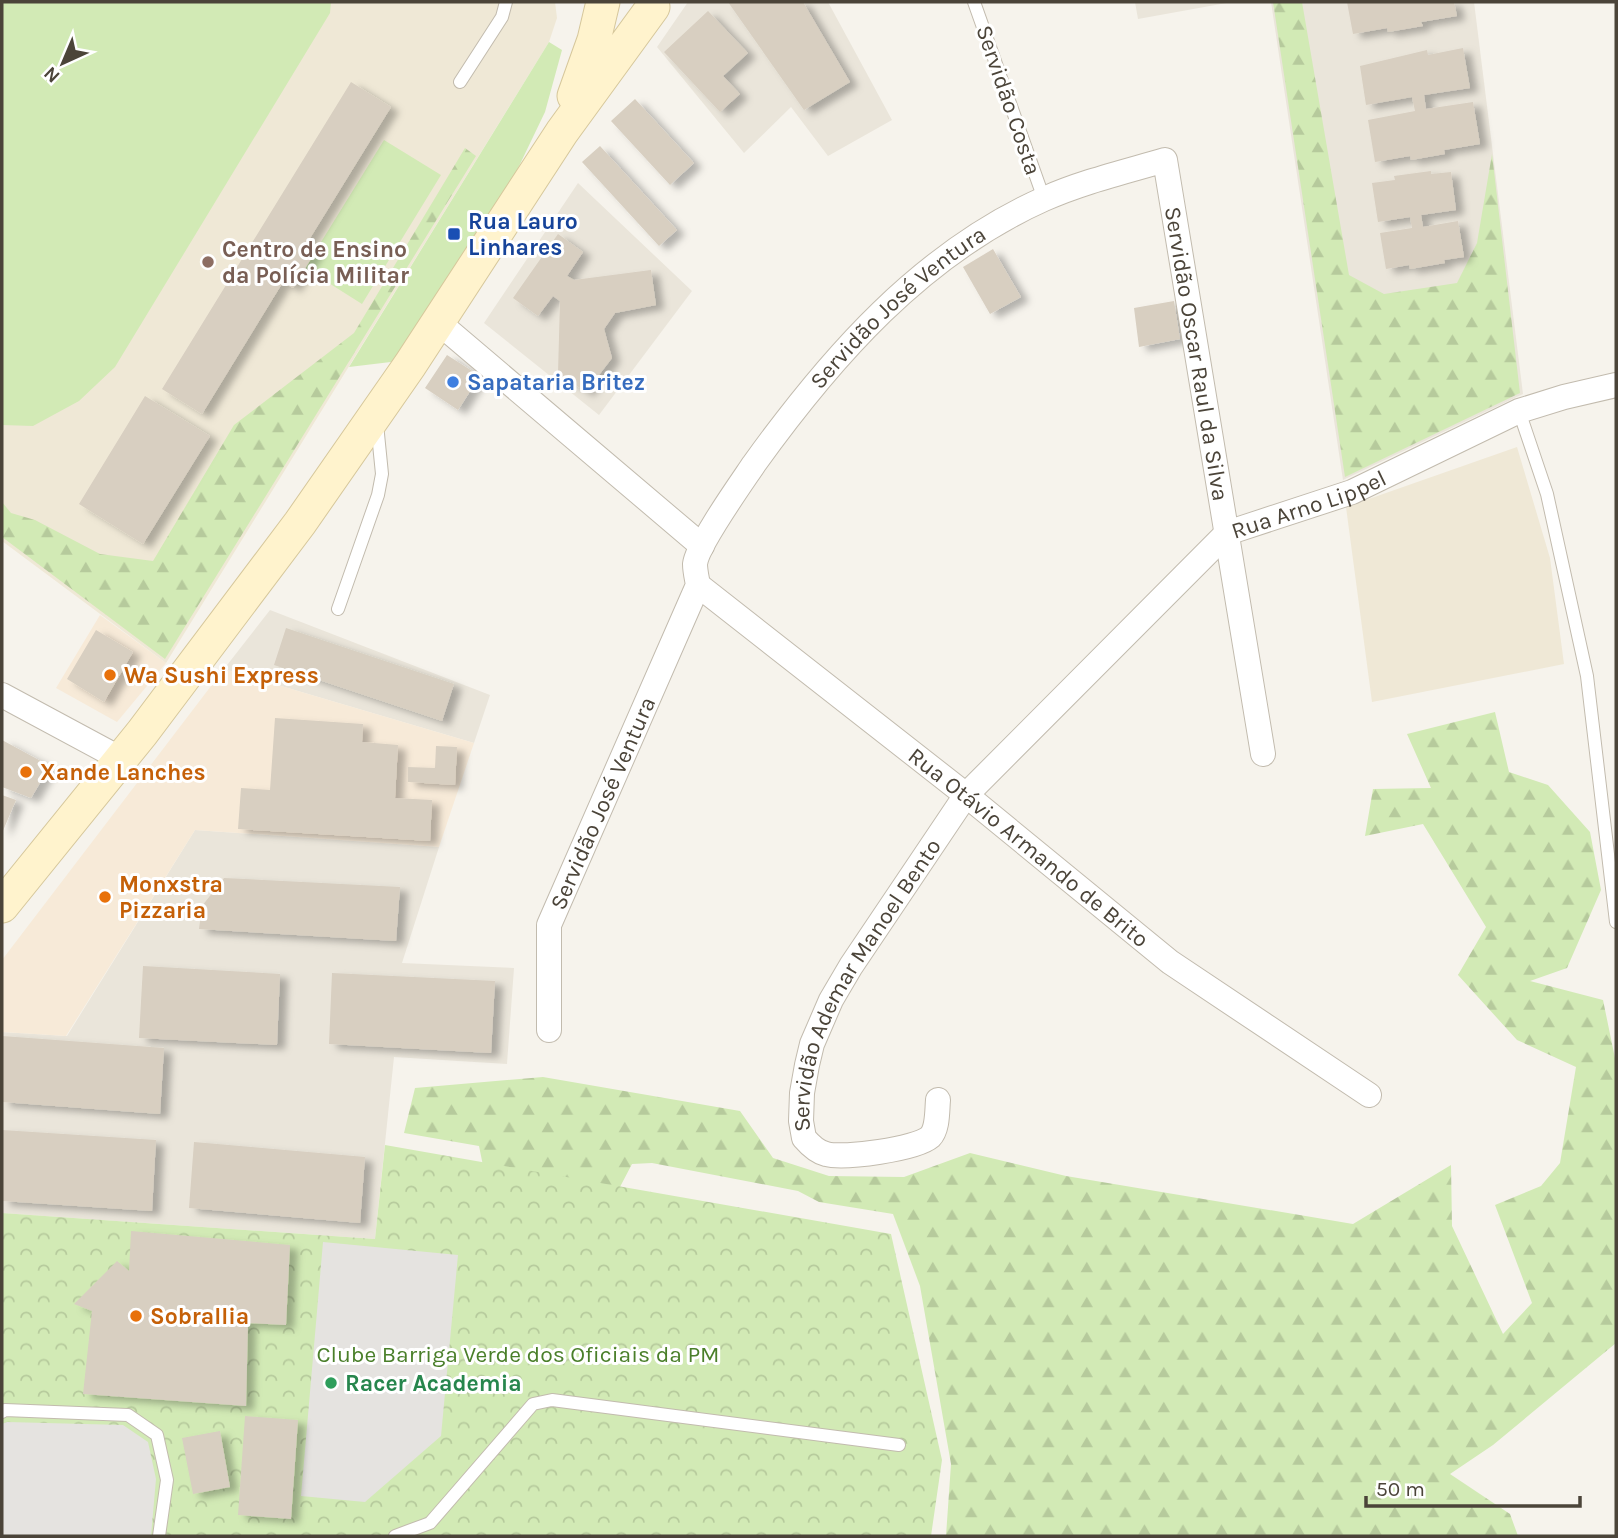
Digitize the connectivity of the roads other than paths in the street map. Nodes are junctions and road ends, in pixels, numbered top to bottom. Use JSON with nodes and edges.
{"nodes":[{"id":1,"x":506,"y":2,"type":"edge"},
{"id":2,"x":603,"y":2,"type":"edge"},
{"id":3,"x":617,"y":2,"type":"edge"},
{"id":4,"x":974,"y":2,"type":"edge"},
{"id":5,"x":656,"y":5,"type":"edge"},
{"id":6,"x":460,"y":82,"type":"dead end"},
{"id":7,"x":562,"y":132,"type":"junction"},
{"id":8,"x":1165,"y":160,"type":"joint"},
{"id":9,"x":1044,"y":199,"type":"junction"},
{"id":10,"x":438,"y":322,"type":"junction"},
{"id":11,"x":1616,"y":385,"type":"edge"},
{"id":12,"x":1519,"y":411,"type":"junction"},
{"id":13,"x":375,"y":414,"type":"junction"},
{"id":14,"x":1227,"y":533,"type":"junction"},
{"id":15,"x":702,"y":546,"type":"junction"},
{"id":16,"x":698,"y":585,"type":"junction"},
{"id":17,"x":338,"y":609,"type":"dead end"},
{"id":18,"x":2,"y":695,"type":"edge"},
{"id":19,"x":1263,"y":754,"type":"dead end"},
{"id":20,"x":121,"y":759,"type":"junction"},
{"id":21,"x":966,"y":795,"type":"junction"},
{"id":22,"x":2,"y":906,"type":"edge"},
{"id":23,"x":1616,"y":922,"type":"edge"},
{"id":24,"x":549,"y":1030,"type":"dead end"},
{"id":25,"x":1369,"y":1096,"type":"dead end"},
{"id":26,"x":938,"y":1100,"type":"dead end"},
{"id":27,"x":2,"y":1412,"type":"edge"},
{"id":28,"x":899,"y":1445,"type":"dead end"},
{"id":29,"x":159,"y":1536,"type":"edge"},
{"id":30,"x":396,"y":1536,"type":"edge"}],
"edges":[{"from":1,"to":6,"type":"lane"},
{"from":2,"to":7,"type":"main road"},
{"from":3,"to":5,"type":"main road"},
{"from":4,"to":9,"type":"lane","name":"Servidão Costa"},
{"from":5,"to":7,"type":"main road"},
{"from":7,"to":10,"type":"main road"},
{"from":8,"to":9,"type":"street","name":"Servidão José Ventura"},
{"from":8,"to":14,"type":"street","name":"Servidão Oscar Raul da Silva"},
{"from":9,"to":15,"type":"street","name":"Servidão José Ventura"},
{"from":10,"to":13,"type":"main road"},
{"from":10,"to":15,"type":"street"},
{"from":11,"to":12,"type":"street","name":"Rua Arno Lippel"},
{"from":12,"to":14,"type":"street","name":"Rua Arno Lippel"},
{"from":12,"to":23,"type":"lane"},
{"from":13,"to":17,"type":"lane"},
{"from":13,"to":20,"type":"main road"},
{"from":14,"to":19,"type":"street","name":"Servidão Oscar Raul da Silva"},
{"from":14,"to":21,"type":"street","name":"Rua Arno Lippel"},
{"from":15,"to":16,"type":"street","name":"Servidão José Ventura"},
{"from":16,"to":21,"type":"street","name":"Rua Otávio Armando de Brito"},
{"from":16,"to":24,"type":"street","name":"Servidão José Ventura"},
{"from":18,"to":20,"type":"street"},
{"from":20,"to":22,"type":"main road"},
{"from":21,"to":25,"type":"street","name":"Rua Otávio Armando de Brito"},
{"from":21,"to":26,"type":"street","name":"Servidão Ademar Manoel Bento"},
{"from":27,"to":29,"type":"lane"},
{"from":28,"to":30,"type":"lane"}]}
